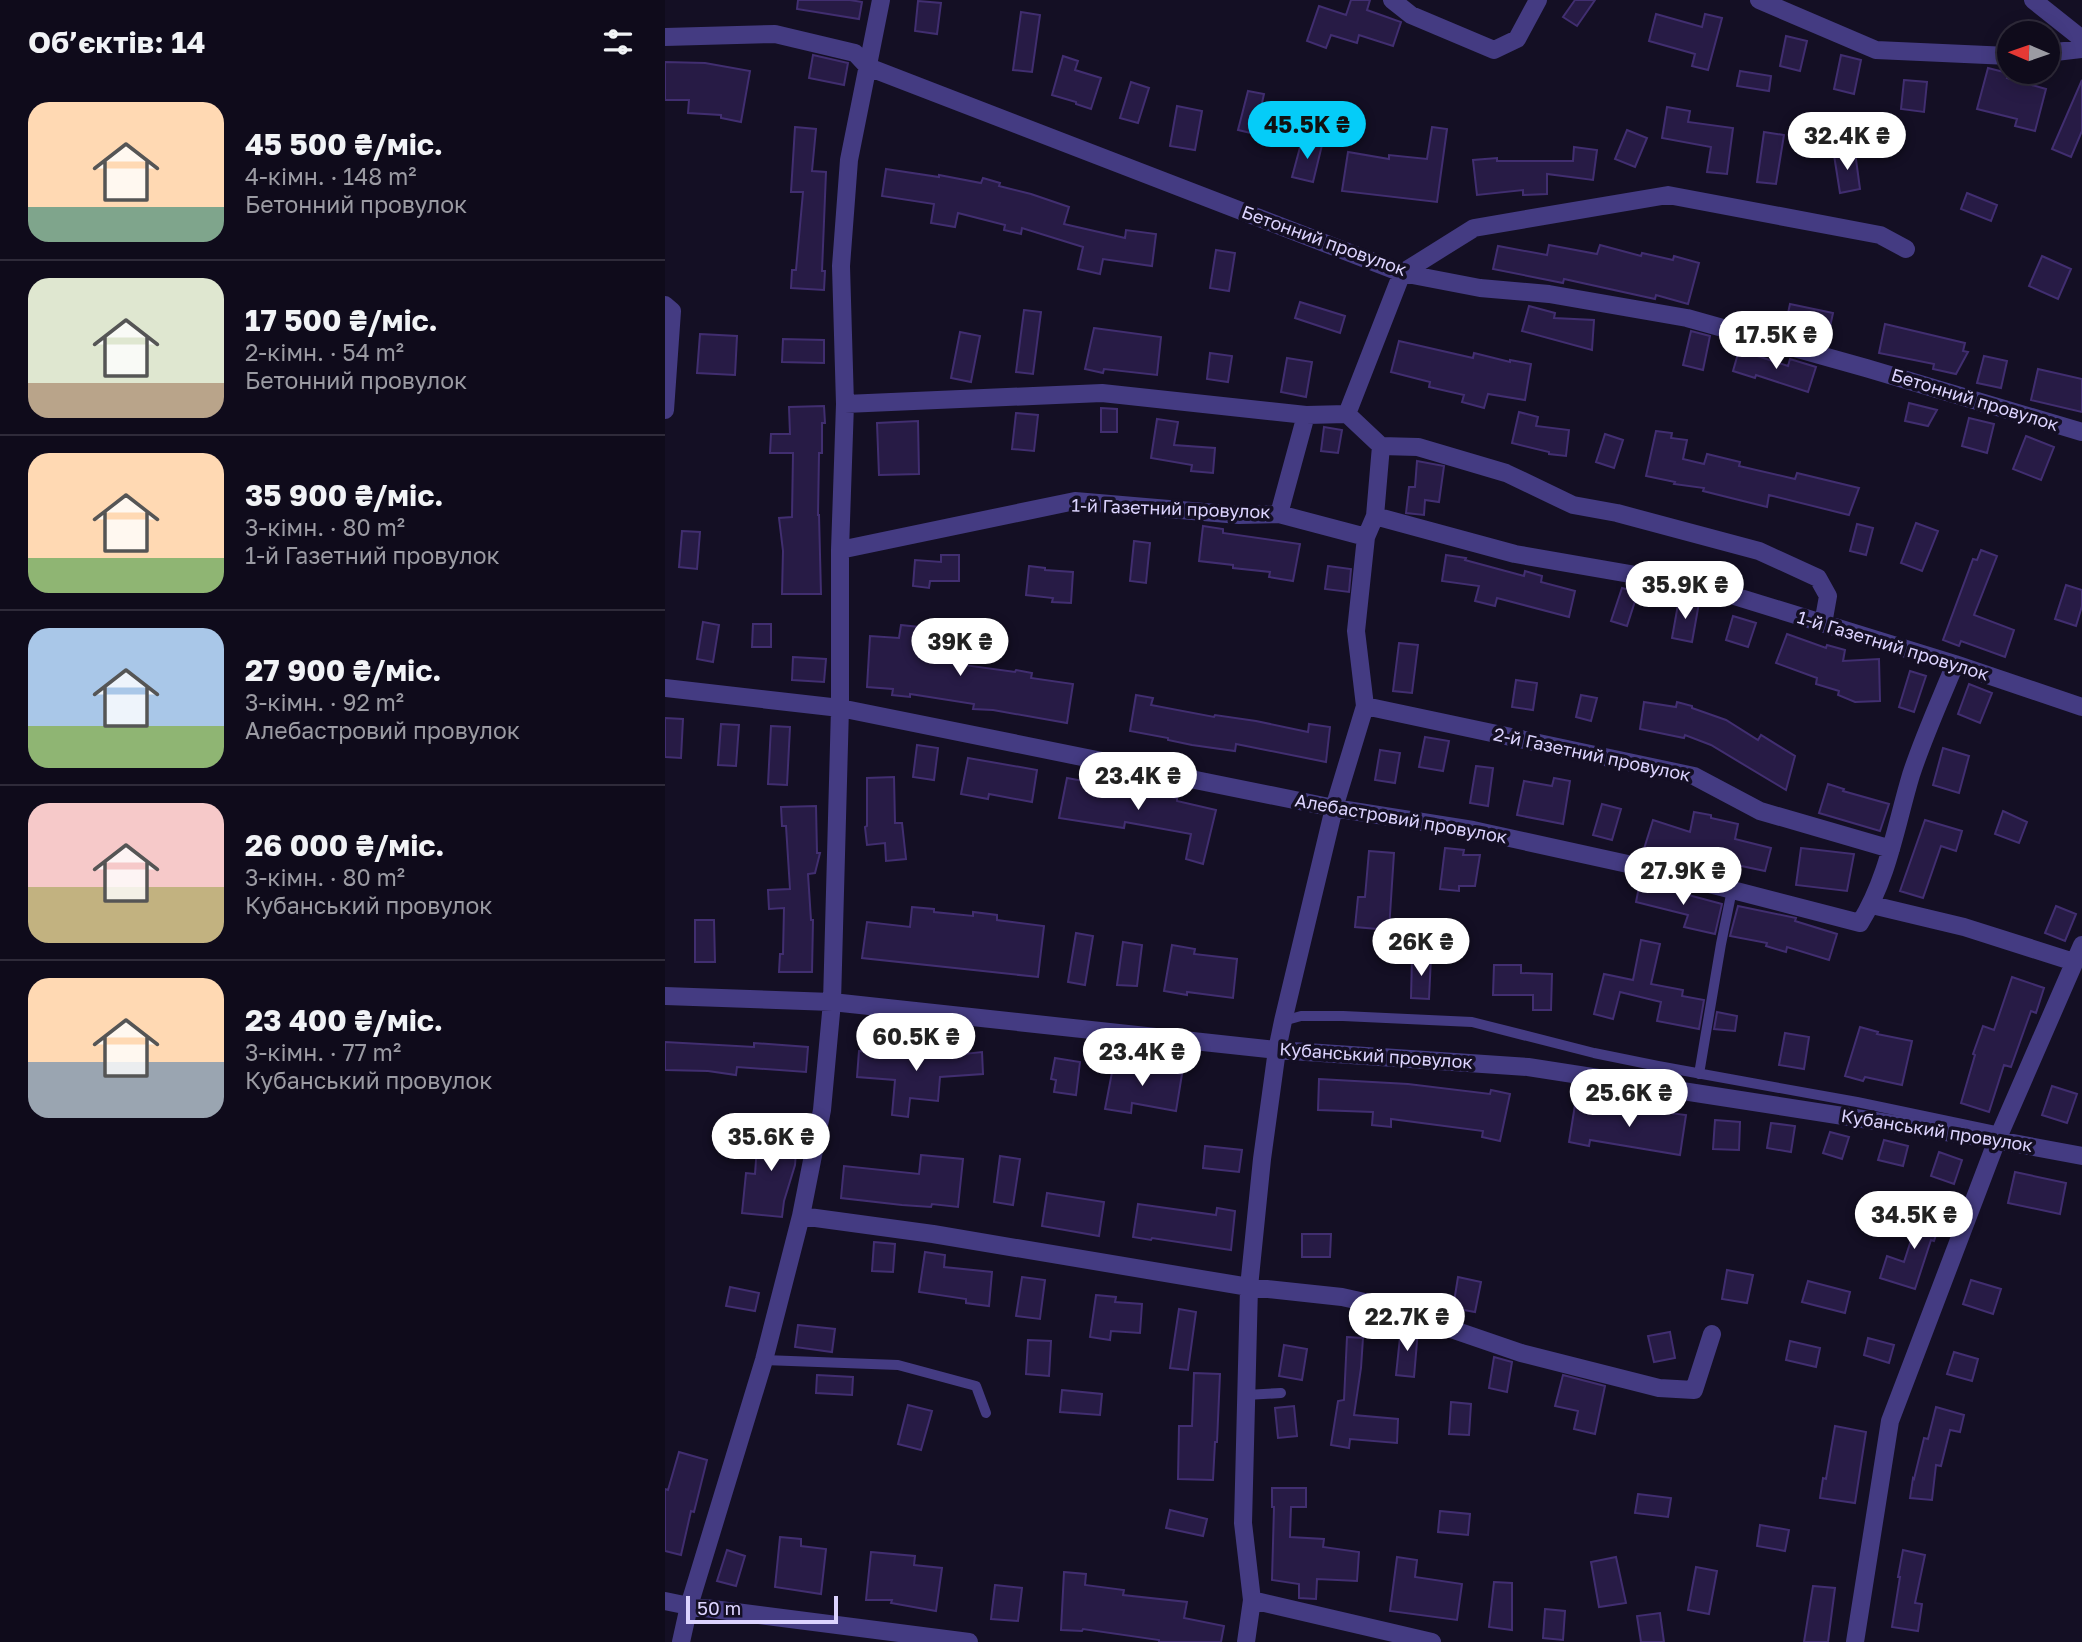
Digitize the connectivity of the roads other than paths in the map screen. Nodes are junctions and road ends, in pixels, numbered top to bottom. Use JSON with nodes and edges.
{"nodes":[{"id":1,"x":881,"y":0,"type":"edge"},
{"id":2,"x":1392,"y":0,"type":"edge"},
{"id":3,"x":1538,"y":0,"type":"edge"},
{"id":4,"x":1759,"y":0,"type":"edge"},
{"id":5,"x":2033,"y":0,"type":"edge"},
{"id":6,"x":665,"y":37,"type":"edge"},
{"id":7,"x":2082,"y":38,"type":"edge"},
{"id":8,"x":2082,"y":49,"type":"edge"},
{"id":9,"x":2060,"y":51,"type":"edge"},
{"id":10,"x":1997,"y":55,"type":"edge"},
{"id":11,"x":868,"y":67,"type":"junction"},
{"id":12,"x":1906,"y":249,"type":"dead end"},
{"id":13,"x":1402,"y":273,"type":"junction"},
{"id":14,"x":665,"y":305,"type":"edge"},
{"id":15,"x":845,"y":404,"type":"junction"},
{"id":16,"x":665,"y":410,"type":"edge"},
{"id":17,"x":1347,"y":414,"type":"junction"},
{"id":18,"x":1306,"y":415,"type":"junction"},
{"id":19,"x":2082,"y":432,"type":"edge"},
{"id":20,"x":1381,"y":446,"type":"junction"},
{"id":21,"x":1279,"y":514,"type":"junction"},
{"id":22,"x":1375,"y":516,"type":"junction"},
{"id":23,"x":1366,"y":537,"type":"junction"},
{"id":24,"x":840,"y":550,"type":"junction"},
{"id":25,"x":1823,"y":624,"type":"junction"},
{"id":26,"x":1955,"y":664,"type":"junction"},
{"id":27,"x":665,"y":688,"type":"edge"},
{"id":28,"x":1365,"y":706,"type":"junction"},
{"id":29,"x":2082,"y":707,"type":"edge"},
{"id":30,"x":840,"y":708,"type":"junction"},
{"id":31,"x":1334,"y":808,"type":"junction"},
{"id":32,"x":1891,"y":849,"type":"junction"},
{"id":33,"x":1733,"y":890,"type":"junction"},
{"id":34,"x":1872,"y":905,"type":"junction"},
{"id":35,"x":2082,"y":945,"type":"edge"},
{"id":36,"x":2074,"y":962,"type":"junction"},
{"id":37,"x":665,"y":996,"type":"edge"},
{"id":38,"x":832,"y":1002,"type":"junction"},
{"id":39,"x":1283,"y":1021,"type":"junction"},
{"id":40,"x":1277,"y":1050,"type":"junction"},
{"id":41,"x":1699,"y":1074,"type":"junction"},
{"id":42,"x":1999,"y":1136,"type":"junction"},
{"id":43,"x":2082,"y":1156,"type":"edge"},
{"id":44,"x":801,"y":1216,"type":"junction"},
{"id":45,"x":1249,"y":1287,"type":"junction"},
{"id":46,"x":1712,"y":1334,"type":"dead end"},
{"id":47,"x":764,"y":1360,"type":"junction"},
{"id":48,"x":1281,"y":1393,"type":"dead end"},
{"id":49,"x":1245,"y":1395,"type":"junction"},
{"id":50,"x":986,"y":1413,"type":"dead end"},
{"id":51,"x":1252,"y":1600,"type":"junction"},
{"id":52,"x":665,"y":1601,"type":"edge"},
{"id":53,"x":689,"y":1606,"type":"junction"},
{"id":54,"x":681,"y":1642,"type":"edge"},
{"id":55,"x":969,"y":1642,"type":"edge"},
{"id":56,"x":1246,"y":1642,"type":"edge"},
{"id":57,"x":1432,"y":1642,"type":"edge"},
{"id":58,"x":1855,"y":1642,"type":"edge"}],
"edges":[{"from":1,"to":11,"type":"street"},
{"from":2,"to":3,"type":"street"},
{"from":4,"to":10,"type":"street"},
{"from":5,"to":7,"type":"street"},
{"from":6,"to":11,"type":"street","name":"Бетонний провулок"},
{"from":8,"to":9,"type":"street"},
{"from":11,"to":13,"type":"street","name":"Бетонний провулок"},
{"from":11,"to":15,"type":"street"},
{"from":12,"to":13,"type":"street"},
{"from":13,"to":17,"type":"street"},
{"from":13,"to":19,"type":"street","name":"Бетонний провулок"},
{"from":14,"to":16,"type":"street"},
{"from":15,"to":18,"type":"street"},
{"from":15,"to":24,"type":"street"},
{"from":17,"to":18,"type":"street"},
{"from":17,"to":20,"type":"street"},
{"from":18,"to":21,"type":"street","name":"1-й Газетний провулок"},
{"from":20,"to":22,"type":"street"},
{"from":20,"to":25,"type":"street"},
{"from":21,"to":23,"type":"street"},
{"from":21,"to":24,"type":"street","name":"1-й Газетний провулок"},
{"from":22,"to":23,"type":"street"},
{"from":22,"to":25,"type":"street","name":"1-й Газетний провулок"},
{"from":23,"to":28,"type":"street"},
{"from":24,"to":30,"type":"street"},
{"from":25,"to":26,"type":"street","name":"1-й Газетний провулок"},
{"from":26,"to":29,"type":"street","name":"1-й Газетний провулок"},
{"from":26,"to":32,"type":"street"},
{"from":27,"to":30,"type":"street","name":"Алебастровий провулок"},
{"from":28,"to":31,"type":"street"},
{"from":28,"to":32,"type":"street","name":"2-й Газетний провулок"},
{"from":30,"to":31,"type":"street","name":"Алебастровий провулок"},
{"from":30,"to":38,"type":"street"},
{"from":31,"to":33,"type":"street","name":"Алебастровий провулок"},
{"from":31,"to":39,"type":"street"},
{"from":32,"to":34,"type":"street"},
{"from":33,"to":34,"type":"street","name":"Алебастровий провулок"},
{"from":33,"to":41,"type":"lane"},
{"from":34,"to":36,"type":"street"},
{"from":35,"to":36,"type":"street"},
{"from":36,"to":42,"type":"street"},
{"from":37,"to":38,"type":"street","name":"Кубанський провулок"},
{"from":38,"to":40,"type":"street","name":"Кубанський провулок"},
{"from":38,"to":44,"type":"street"},
{"from":39,"to":40,"type":"street"},
{"from":39,"to":41,"type":"lane"},
{"from":40,"to":42,"type":"street","name":"Кубанський провулок"},
{"from":40,"to":45,"type":"street"},
{"from":41,"to":42,"type":"lane"},
{"from":42,"to":43,"type":"street","name":"Кубанський провулок"},
{"from":42,"to":58,"type":"street"},
{"from":44,"to":45,"type":"street"},
{"from":44,"to":47,"type":"street"},
{"from":45,"to":46,"type":"street"},
{"from":45,"to":49,"type":"street"},
{"from":47,"to":50,"type":"lane"},
{"from":47,"to":53,"type":"street"},
{"from":48,"to":49,"type":"lane"},
{"from":49,"to":51,"type":"street"},
{"from":51,"to":56,"type":"street"},
{"from":51,"to":57,"type":"street"},
{"from":52,"to":53,"type":"street"},
{"from":53,"to":54,"type":"street"},
{"from":53,"to":55,"type":"street"}]}
